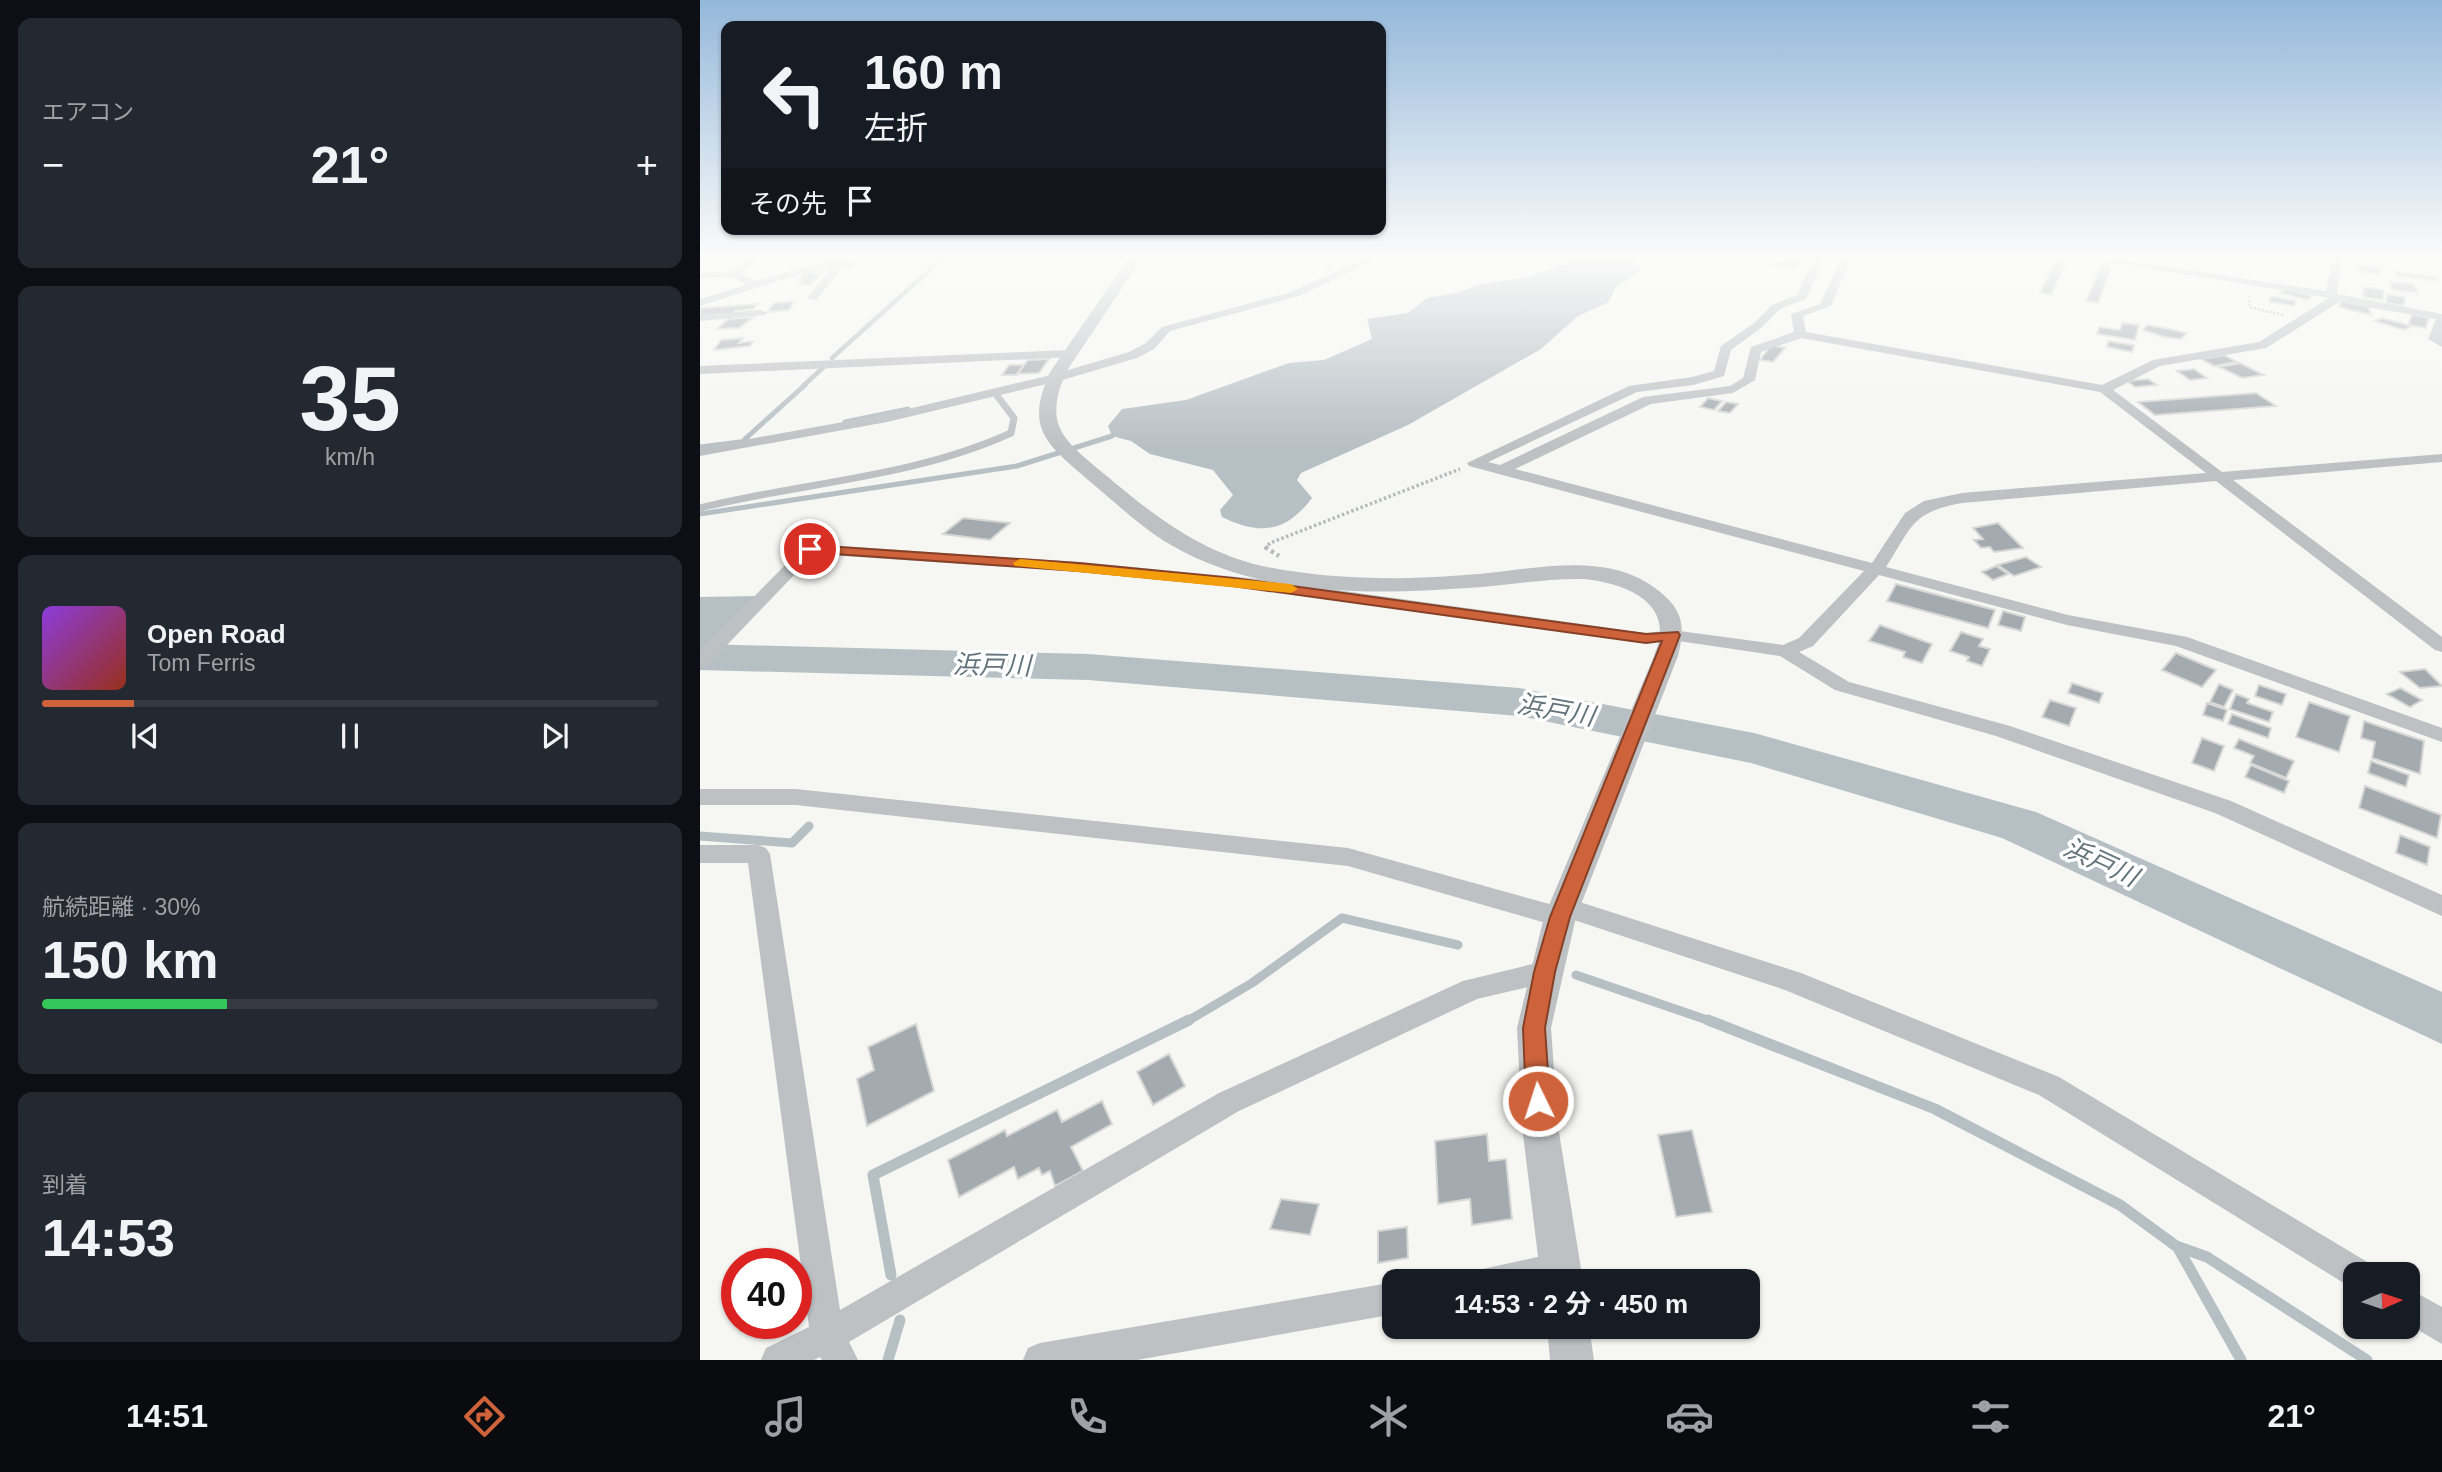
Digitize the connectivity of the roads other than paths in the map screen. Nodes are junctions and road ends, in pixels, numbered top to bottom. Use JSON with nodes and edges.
{"nodes":[{"id":1,"x":1092,"y":321,"type":"edge"},
{"id":2,"x":1197,"y":321,"type":"edge"},
{"id":3,"x":1761,"y":321,"type":"edge"},
{"id":4,"x":1800,"y":321,"type":"edge"},
{"id":5,"x":2300,"y":321,"type":"edge"},
{"id":6,"x":2440,"y":321,"type":"edge"},
{"id":7,"x":1800,"y":334,"type":"junction"},
{"id":8,"x":2442,"y":343,"type":"edge"},
{"id":9,"x":1070,"y":354,"type":"junction"},
{"id":10,"x":700,"y":370,"type":"edge"},
{"id":11,"x":1055,"y":378,"type":"junction"},
{"id":12,"x":2104,"y":389,"type":"junction"},
{"id":13,"x":995,"y":393,"type":"junction"},
{"id":14,"x":700,"y":452,"type":"edge"},
{"id":15,"x":2442,"y":458,"type":"edge"},
{"id":16,"x":1502,"y":470,"type":"junction"},
{"id":17,"x":2222,"y":477,"type":"junction"},
{"id":18,"x":700,"y":508,"type":"edge"},
{"id":19,"x":810,"y":549,"type":"joint"},
{"id":20,"x":1877,"y":568,"type":"junction"},
{"id":21,"x":1669,"y":646,"type":"junction"},
{"id":22,"x":2442,"y":646,"type":"edge"},
{"id":23,"x":1792,"y":656,"type":"junction"},
{"id":24,"x":700,"y":662,"type":"edge"},
{"id":25,"x":2442,"y":735,"type":"edge"},
{"id":26,"x":700,"y":797,"type":"edge"},
{"id":27,"x":700,"y":854,"type":"edge"},
{"id":28,"x":2442,"y":906,"type":"edge"},
{"id":29,"x":1562,"y":912,"type":"junction"},
{"id":30,"x":1545,"y":972,"type":"junction"},
{"id":31,"x":2343,"y":1265,"type":"edge"},
{"id":32,"x":1560,"y":1269,"type":"edge"},
{"id":33,"x":1382,"y":1300,"type":"edge"},
{"id":34,"x":2420,"y":1312,"type":"edge"},
{"id":35,"x":2442,"y":1327,"type":"edge"},
{"id":36,"x":1570,"y":1339,"type":"edge"},
{"id":37,"x":834,"y":1348,"type":"edge"},
{"id":38,"x":778,"y":1360,"type":"edge"},
{"id":39,"x":1040,"y":1360,"type":"edge"},
{"id":40,"x":1573,"y":1360,"type":"edge"}],
"edges":[{"from":1,"to":9,"type":"street"},
{"from":2,"to":11,"type":"street"},
{"from":3,"to":16,"type":"street"},
{"from":4,"to":7,"type":"street"},
{"from":5,"to":12,"type":"street"},
{"from":6,"to":8,"type":"street"},
{"from":7,"to":12,"type":"street"},
{"from":7,"to":16,"type":"street"},
{"from":9,"to":10,"type":"street"},
{"from":9,"to":11,"type":"street"},
{"from":11,"to":13,"type":"street"},
{"from":11,"to":21,"type":"street"},
{"from":12,"to":17,"type":"street"},
{"from":13,"to":14,"type":"street"},
{"from":13,"to":18,"type":"lane"},
{"from":15,"to":17,"type":"street"},
{"from":16,"to":20,"type":"street"},
{"from":17,"to":20,"type":"street"},
{"from":17,"to":22,"type":"street"},
{"from":19,"to":21,"type":"street"},
{"from":19,"to":24,"type":"street"},
{"from":20,"to":23,"type":"street"},
{"from":20,"to":25,"type":"street"},
{"from":21,"to":23,"type":"street"},
{"from":21,"to":29,"type":"street"},
{"from":23,"to":28,"type":"street"},
{"from":26,"to":29,"type":"street"},
{"from":27,"to":37,"type":"street"},
{"from":29,"to":30,"type":"street"},
{"from":29,"to":31,"type":"street"},
{"from":30,"to":32,"type":"street"},
{"from":30,"to":37,"type":"street"},
{"from":33,"to":39,"type":"street"},
{"from":34,"to":35,"type":"street"},
{"from":36,"to":40,"type":"street"},
{"from":37,"to":38,"type":"street"}]}
